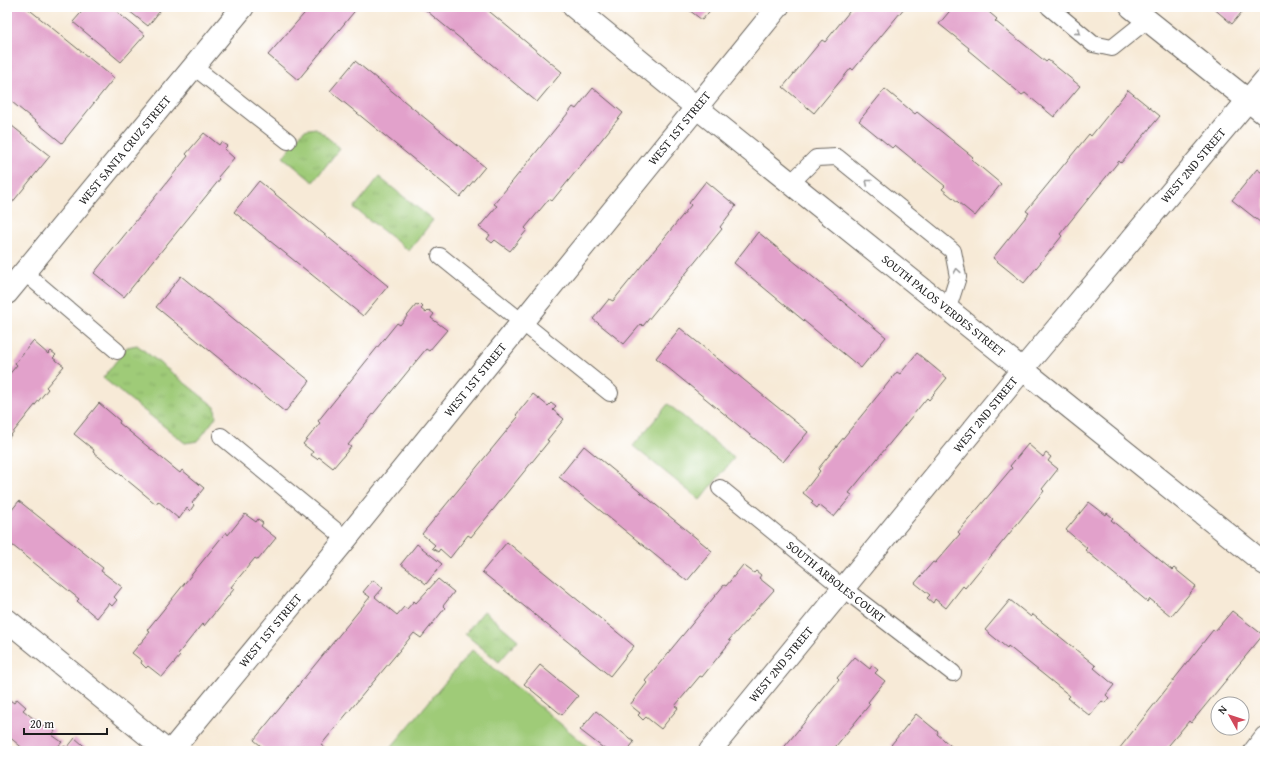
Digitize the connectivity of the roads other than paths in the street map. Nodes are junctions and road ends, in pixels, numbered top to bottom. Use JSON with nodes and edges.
{"nodes":[{"id":1,"x":243,"y":7,"type":"edge"},
{"id":2,"x":574,"y":7,"type":"edge"},
{"id":3,"x":778,"y":7,"type":"edge"},
{"id":4,"x":1049,"y":7,"type":"edge"},
{"id":5,"x":1139,"y":14,"type":"edge"},
{"id":6,"x":194,"y":67,"type":"junction"},
{"id":7,"x":1265,"y":80,"type":"edge"},
{"id":8,"x":1248,"y":100,"type":"junction"},
{"id":9,"x":696,"y":107,"type":"junction"},
{"id":10,"x":1265,"y":114,"type":"edge"},
{"id":11,"x":288,"y":141,"type":"dead end"},
{"id":12,"x":791,"y":183,"type":"junction"},
{"id":13,"x":440,"y":256,"type":"dead end"},
{"id":14,"x":24,"y":272,"type":"junction"},
{"id":15,"x":7,"y":293,"type":"edge"},
{"id":16,"x":948,"y":308,"type":"junction"},
{"id":17,"x":520,"y":322,"type":"junction"},
{"id":18,"x":117,"y":351,"type":"dead end"},
{"id":19,"x":1022,"y":370,"type":"junction"},
{"id":20,"x":610,"y":393,"type":"dead end"},
{"id":21,"x":221,"y":436,"type":"dead end"},
{"id":22,"x":720,"y":488,"type":"dead end"},
{"id":23,"x":346,"y":539,"type":"junction"},
{"id":24,"x":1265,"y":564,"type":"edge"},
{"id":25,"x":844,"y":589,"type":"junction"},
{"id":26,"x":7,"y":620,"type":"edge"},
{"id":27,"x":953,"y":673,"type":"dead end"},
{"id":28,"x":1265,"y":738,"type":"edge"},
{"id":29,"x":167,"y":751,"type":"edge"},
{"id":30,"x":171,"y":751,"type":"edge"},
{"id":31,"x":710,"y":751,"type":"edge"},
{"id":32,"x":1255,"y":751,"type":"edge"}],
"edges":[{"from":1,"to":6,"type":"street","name":"WEST SANTA CRUZ STREET"},
{"from":2,"to":9,"type":"street","name":"SOUTH PALOS VERDES STREET"},
{"from":3,"to":9,"type":"street","name":"WEST 1ST STREET"},
{"from":4,"to":5,"type":"lane","one_way":true},
{"from":5,"to":8,"type":"street"},
{"from":6,"to":11,"type":"lane"},
{"from":6,"to":14,"type":"street","name":"WEST SANTA CRUZ STREET"},
{"from":7,"to":8,"type":"street","name":"WEST 2ND STREET"},
{"from":8,"to":10,"type":"street"},
{"from":8,"to":19,"type":"street","name":"WEST 2ND STREET"},
{"from":9,"to":12,"type":"street","name":"SOUTH PALOS VERDES STREET"},
{"from":9,"to":17,"type":"street","name":"WEST 1ST STREET"},
{"from":12,"to":16,"type":"street","name":"SOUTH PALOS VERDES STREET"},
{"from":16,"to":12,"type":"lane","one_way":true},
{"from":13,"to":17,"type":"lane"},
{"from":14,"to":15,"type":"street","name":"WEST SANTA CRUZ STREET"},
{"from":14,"to":18,"type":"lane"},
{"from":16,"to":19,"type":"street","name":"SOUTH PALOS VERDES STREET"},
{"from":17,"to":20,"type":"lane"},
{"from":17,"to":23,"type":"street","name":"WEST 1ST STREET"},
{"from":19,"to":24,"type":"street","name":"SOUTH PALOS VERDES STREET"},
{"from":19,"to":25,"type":"street","name":"WEST 2ND STREET"},
{"from":21,"to":23,"type":"lane"},
{"from":22,"to":25,"type":"lane","name":"SOUTH ARBOLES COURT"},
{"from":23,"to":30,"type":"street","name":"WEST 1ST STREET"},
{"from":25,"to":27,"type":"lane","name":"SOUTH ARBOLES COURT"},
{"from":25,"to":31,"type":"street","name":"WEST 2ND STREET"},
{"from":26,"to":29,"type":"street"},
{"from":28,"to":32,"type":"street"}]}
